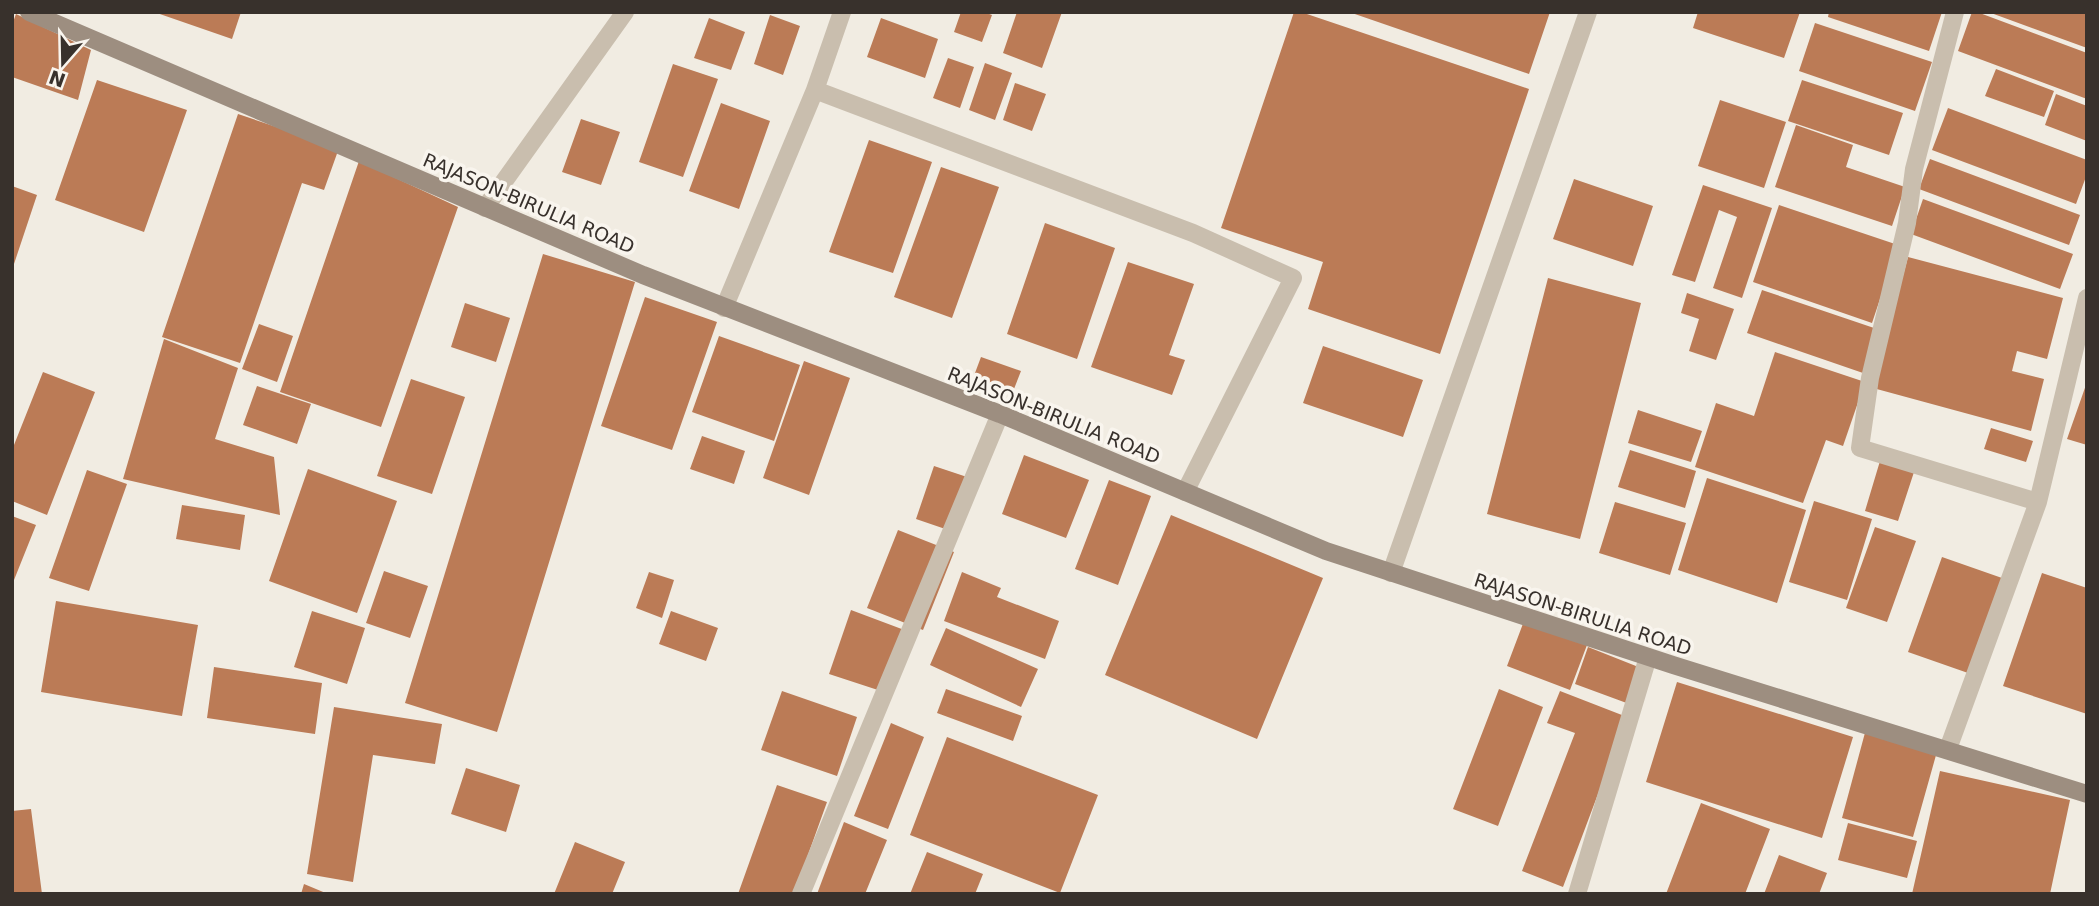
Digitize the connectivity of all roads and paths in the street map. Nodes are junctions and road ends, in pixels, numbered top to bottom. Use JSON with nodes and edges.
{"nodes":[{"id":1,"x":29,"y":12,"type":"edge"},
{"id":2,"x":625,"y":12,"type":"edge"},
{"id":3,"x":842,"y":12,"type":"edge"},
{"id":4,"x":1588,"y":12,"type":"edge"},
{"id":5,"x":1955,"y":12,"type":"edge"},
{"id":6,"x":815,"y":90,"type":"junction"},
{"id":7,"x":485,"y":208,"type":"junction"},
{"id":8,"x":2087,"y":298,"type":"edge"},
{"id":9,"x":724,"y":308,"type":"junction"},
{"id":10,"x":1000,"y":414,"type":"junction"},
{"id":11,"x":1185,"y":492,"type":"junction"},
{"id":12,"x":2038,"y":502,"type":"junction"},
{"id":13,"x":1391,"y":573,"type":"junction"},
{"id":14,"x":1648,"y":657,"type":"junction"},
{"id":15,"x":1948,"y":749,"type":"junction"},
{"id":16,"x":2087,"y":794,"type":"edge"},
{"id":17,"x":801,"y":894,"type":"edge"},
{"id":18,"x":1577,"y":894,"type":"edge"}],
"edges":[{"from":1,"to":7,"type":"street","name":"RAJASON-BIRULIA ROAD"},
{"from":2,"to":7,"type":"street"},
{"from":3,"to":6,"type":"street"},
{"from":4,"to":13,"type":"street"},
{"from":5,"to":12,"type":"street"},
{"from":6,"to":9,"type":"street"},
{"from":6,"to":11,"type":"street"},
{"from":7,"to":9,"type":"street","name":"RAJASON-BIRULIA ROAD"},
{"from":8,"to":12,"type":"street"},
{"from":9,"to":10,"type":"street","name":"RAJASON-BIRULIA ROAD"},
{"from":10,"to":11,"type":"street","name":"RAJASON-BIRULIA ROAD"},
{"from":10,"to":17,"type":"street"},
{"from":11,"to":13,"type":"street","name":"RAJASON-BIRULIA ROAD"},
{"from":12,"to":15,"type":"street"},
{"from":13,"to":14,"type":"street","name":"RAJASON-BIRULIA ROAD"},
{"from":14,"to":15,"type":"street","name":"RAJASON-BIRULIA ROAD"},
{"from":14,"to":18,"type":"street"},
{"from":15,"to":16,"type":"street","name":"RAJASON-BIRULIA ROAD"}]}
